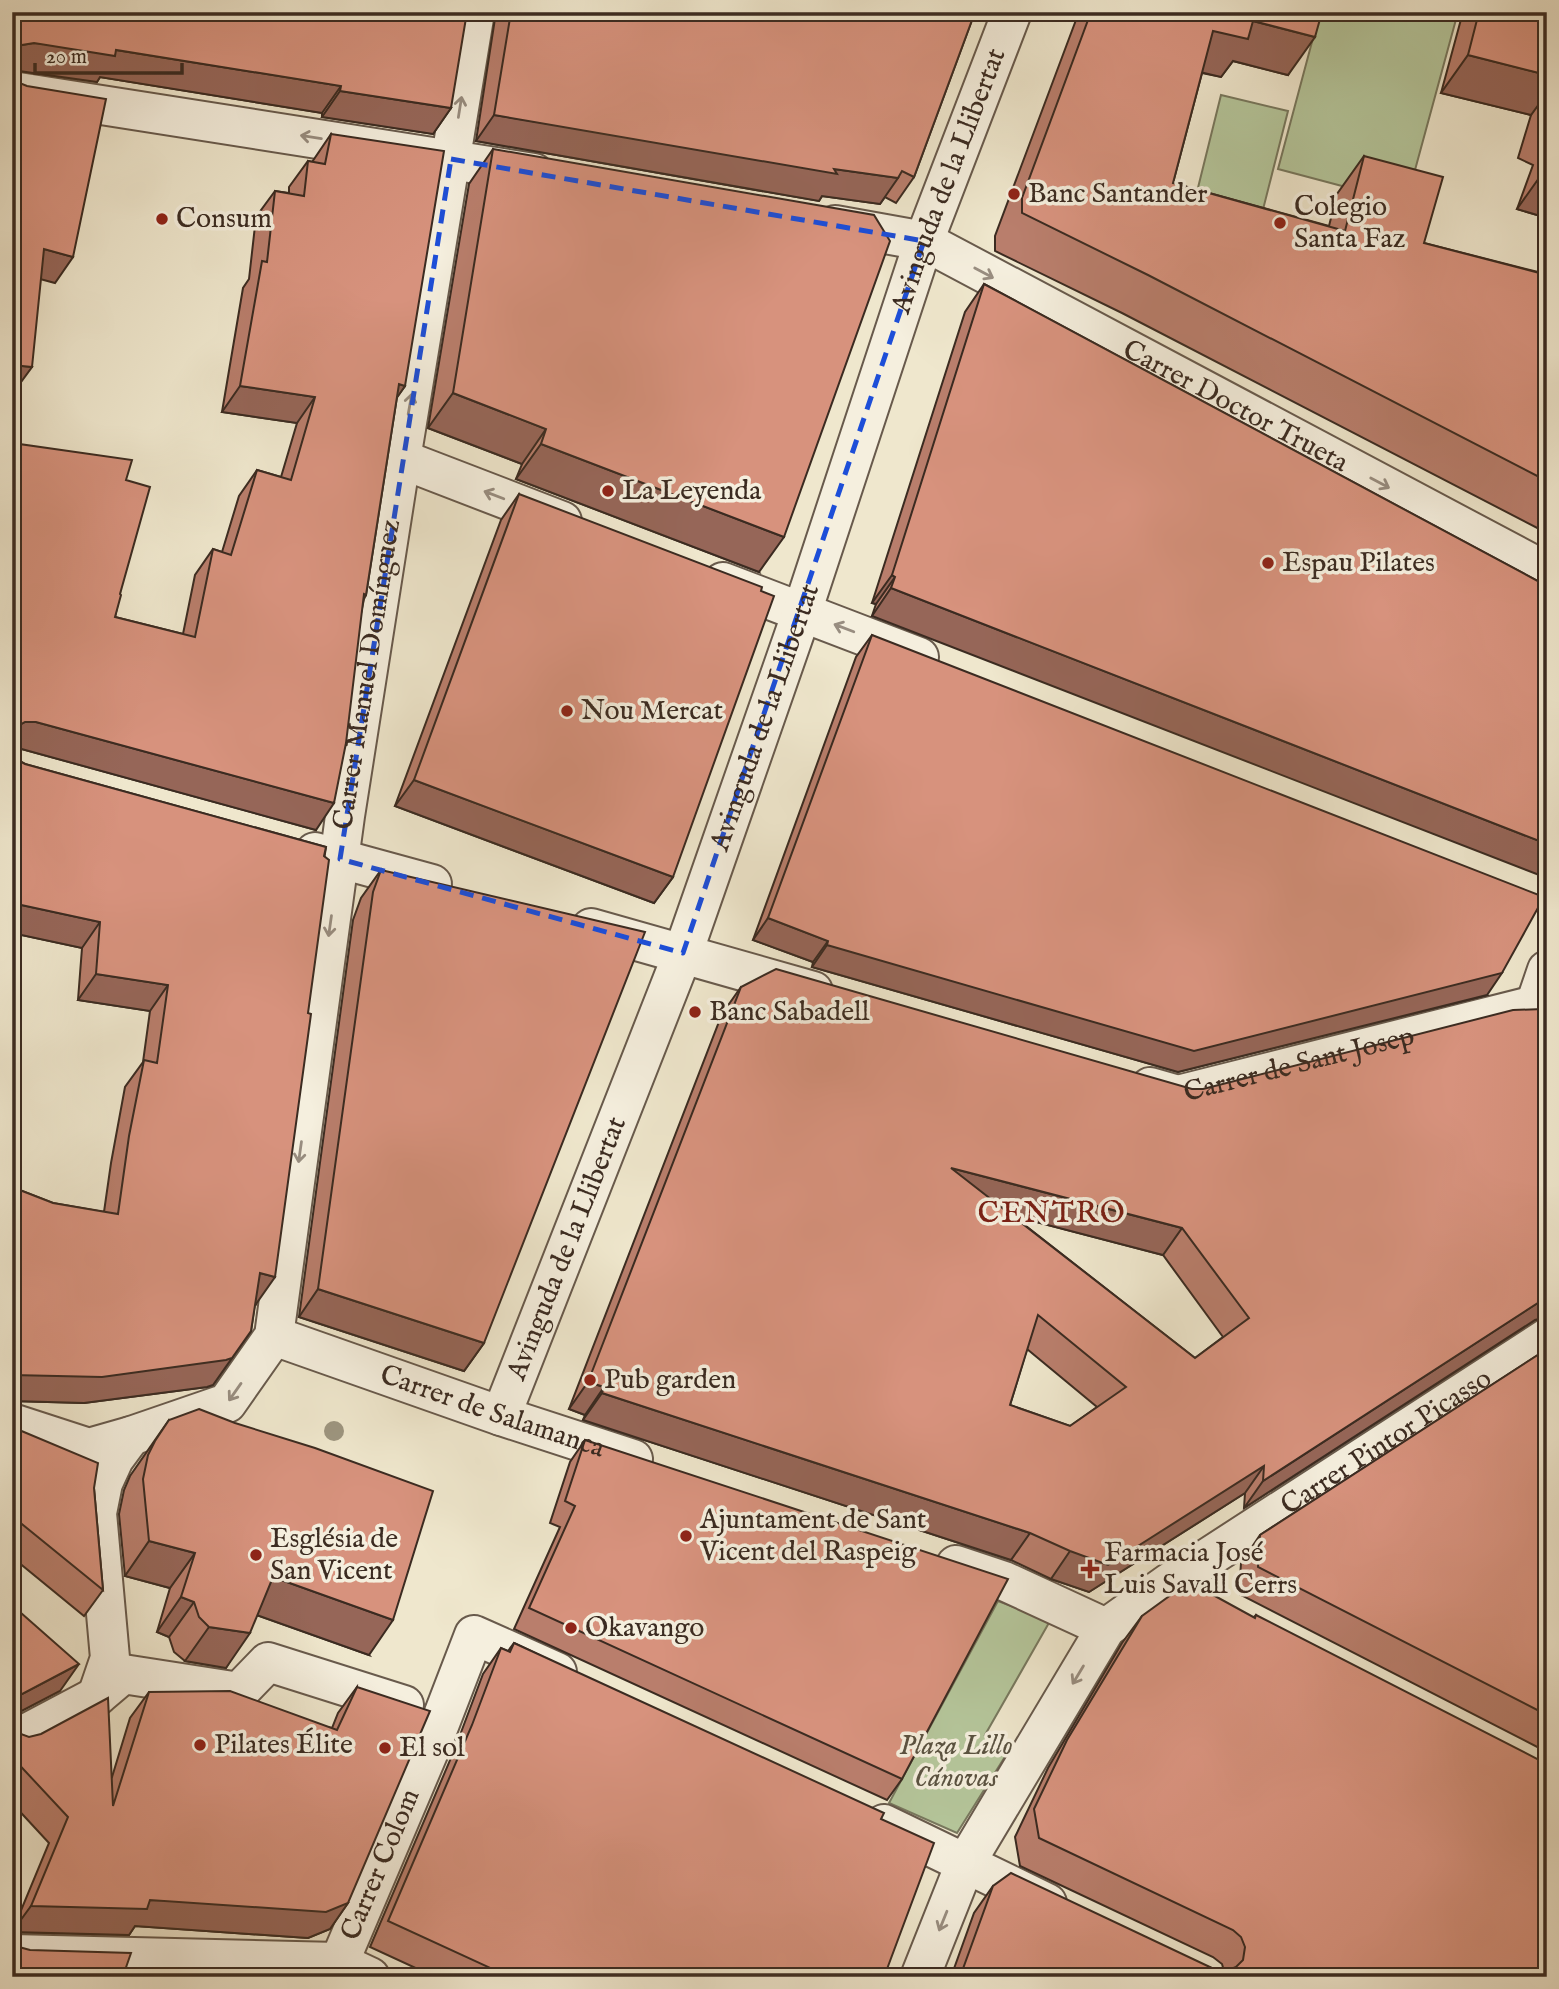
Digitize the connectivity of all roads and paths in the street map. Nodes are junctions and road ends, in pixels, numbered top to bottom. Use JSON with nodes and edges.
{"nodes":[{"id":1,"x":475,"y":12,"type":"edge"},
{"id":2,"x":1012,"y":12,"type":"edge"},
{"id":3,"x":12,"y":91,"type":"edge"},
{"id":4,"x":451,"y":159,"type":"junction"},
{"id":5,"x":573,"y":180,"type":"edge"},
{"id":6,"x":802,"y":220,"type":"edge"},
{"id":7,"x":924,"y":241,"type":"junction"},
{"id":8,"x":401,"y":459,"type":"junction"},
{"id":9,"x":595,"y":533,"type":"edge"},
{"id":10,"x":685,"y":567,"type":"edge"},
{"id":11,"x":1547,"y":572,"type":"edge"},
{"id":12,"x":802,"y":612,"type":"junction"},
{"id":13,"x":956,"y":672,"type":"edge"},
{"id":14,"x":287,"y":845,"type":"edge"},
{"id":15,"x":340,"y":859,"type":"junction"},
{"id":16,"x":458,"y":891,"type":"edge"},
{"id":17,"x":564,"y":921,"type":"edge"},
{"id":18,"x":683,"y":953,"type":"junction"},
{"id":19,"x":843,"y":999,"type":"edge"},
{"id":20,"x":1543,"y":999,"type":"edge"},
{"id":21,"x":1111,"y":1076,"type":"edge"},
{"id":22,"x":274,"y":1336,"type":"junction"},
{"id":23,"x":1547,"y":1338,"type":"edge"},
{"id":24,"x":501,"y":1416,"type":"junction"},
{"id":25,"x":12,"y":1423,"type":"edge"},
{"id":26,"x":131,"y":1436,"type":"junction"},
{"id":27,"x":660,"y":1468,"type":"edge"},
{"id":28,"x":925,"y":1555,"type":"edge"},
{"id":29,"x":1169,"y":1583,"type":"junction"},
{"id":30,"x":1206,"y":1602,"type":"edge"},
{"id":31,"x":1106,"y":1628,"type":"junction"},
{"id":32,"x":590,"y":1688,"type":"edge"},
{"id":33,"x":97,"y":1696,"type":"junction"},
{"id":34,"x":443,"y":1717,"type":"junction"},
{"id":35,"x":12,"y":1741,"type":"edge"},
{"id":36,"x":852,"y":1809,"type":"edge"},
{"id":37,"x":965,"y":1864,"type":"junction"},
{"id":38,"x":1078,"y":1918,"type":"edge"},
{"id":39,"x":12,"y":1954,"type":"edge"},
{"id":40,"x":347,"y":1972,"type":"edge"},
{"id":41,"x":920,"y":1977,"type":"edge"}],
"edges":[{"from":4,"to":1,"type":"street","name":"Carrer Manuel Domínguez","one_way":true},
{"from":2,"to":7,"type":"street","name":"Avinguda de la Llibertat"},
{"from":4,"to":3,"type":"street","one_way":true},
{"from":4,"to":5,"type":"street"},
{"from":8,"to":4,"type":"street","name":"Carrer Manuel Domínguez","one_way":true},
{"from":6,"to":7,"type":"street","name":"Carrer Doctor Trueta"},
{"from":7,"to":11,"type":"street","name":"Carrer Doctor Trueta","one_way":true},
{"from":7,"to":12,"type":"street","name":"Avinguda de la Llibertat"},
{"from":9,"to":8,"type":"street","one_way":true},
{"from":8,"to":15,"type":"street","name":"Carrer Manuel Domínguez"},
{"from":10,"to":12,"type":"street"},
{"from":13,"to":12,"type":"street","one_way":true},
{"from":12,"to":18,"type":"street","name":"Avinguda de la Llibertat"},
{"from":14,"to":15,"type":"street"},
{"from":15,"to":16,"type":"street"},
{"from":15,"to":22,"type":"street","name":"Carrer Manuel Domínguez","one_way":true},
{"from":17,"to":18,"type":"street"},
{"from":18,"to":19,"type":"street"},
{"from":18,"to":24,"type":"street","name":"Avinguda de la Llibertat"},
{"from":20,"to":21,"type":"street","name":"Carrer de Sant Josep"},
{"from":22,"to":24,"type":"street","name":"Carrer de Salamanca"},
{"from":22,"to":26,"type":"street","one_way":true},
{"from":23,"to":29,"type":"street","name":"Carrer Pintor Picasso"},
{"from":24,"to":27,"type":"street","name":"Carrer de Salamanca"},
{"from":25,"to":26,"type":"street"},
{"from":26,"to":33,"type":"street"},
{"from":28,"to":31,"type":"street"},
{"from":29,"to":30,"type":"street"},
{"from":29,"to":31,"type":"street","name":"Carrer Pintor Picasso"},
{"from":31,"to":37,"type":"street","name":"Carrer Pintor Picasso","one_way":true},
{"from":32,"to":34,"type":"street","name":"Carrer Colom"},
{"from":33,"to":34,"type":"street"},
{"from":33,"to":35,"type":"street"},
{"from":34,"to":40,"type":"street","name":"Carrer Colom"},
{"from":36,"to":37,"type":"street"},
{"from":37,"to":38,"type":"street"},
{"from":37,"to":41,"type":"street","name":"Carrer Pintor Picasso","one_way":true},
{"from":39,"to":40,"type":"street"}]}
